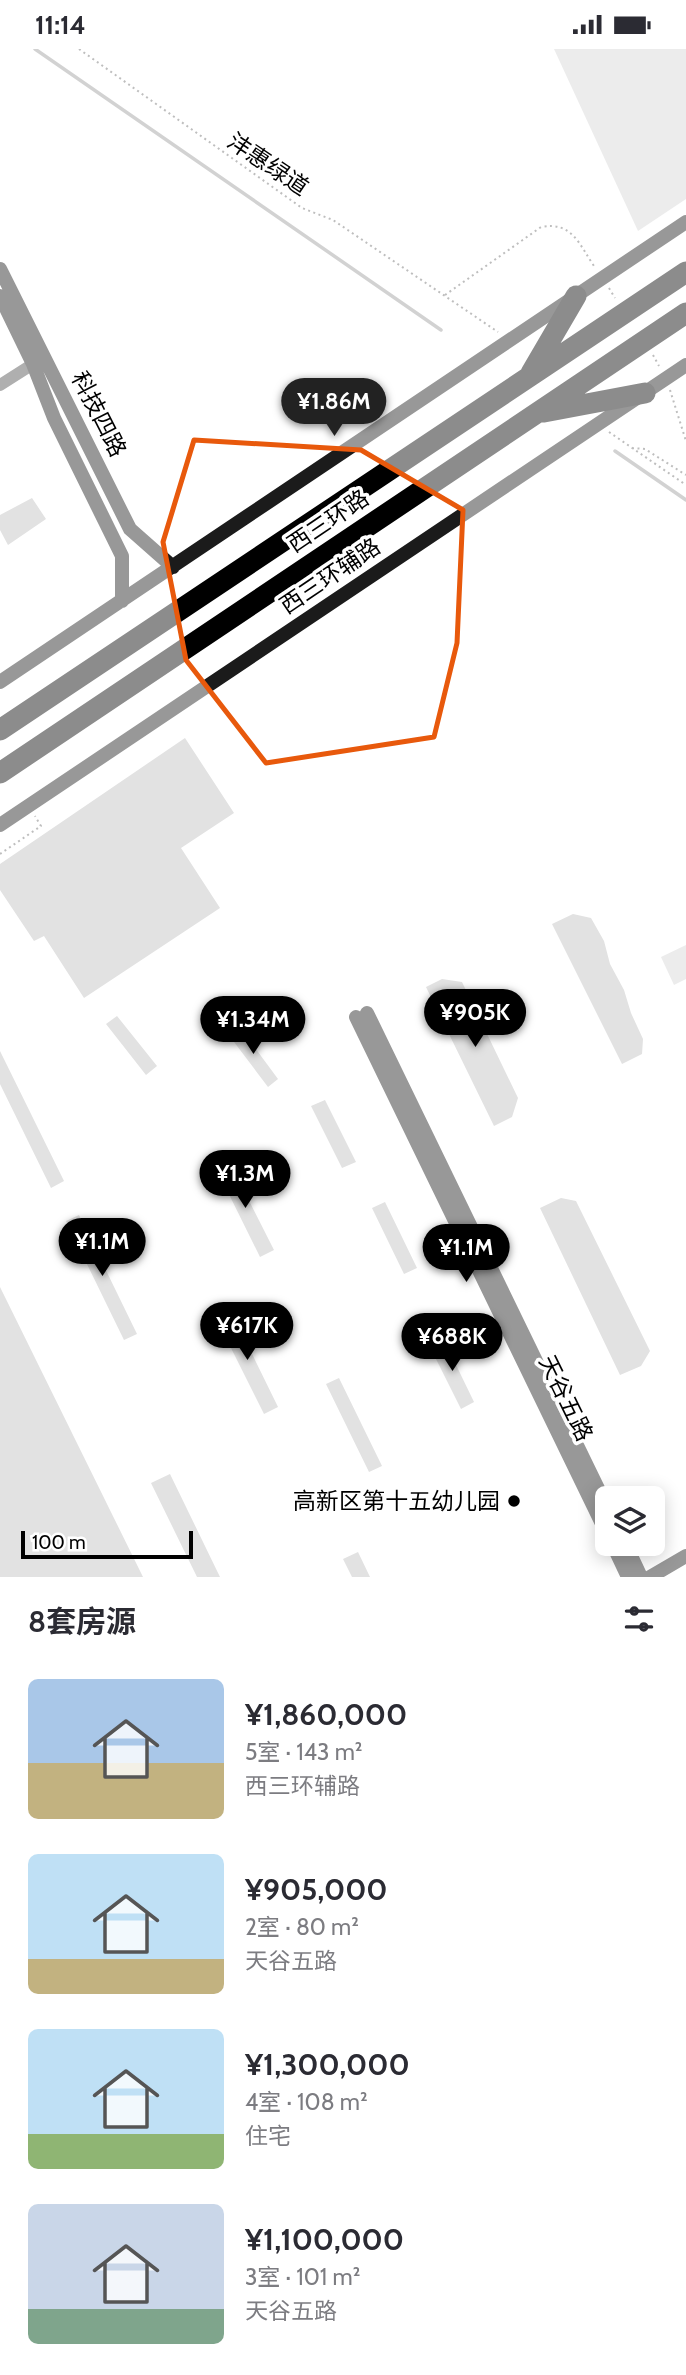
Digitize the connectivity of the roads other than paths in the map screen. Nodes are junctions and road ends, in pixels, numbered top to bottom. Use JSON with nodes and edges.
{"nodes":[{"id":1,"x":686,"y":222,"type":"edge"},
{"id":2,"x":0,"y":269,"type":"edge"},
{"id":3,"x":686,"y":272,"type":"edge"},
{"id":4,"x":0,"y":296,"type":"edge"},
{"id":5,"x":576,"y":296,"type":"junction"},
{"id":6,"x":686,"y":313,"type":"edge"},
{"id":7,"x":33,"y":363,"type":"junction"},
{"id":8,"x":686,"y":365,"type":"edge"},
{"id":9,"x":528,"y":377,"type":"junction"},
{"id":10,"x":0,"y":385,"type":"edge"},
{"id":11,"x":645,"y":393,"type":"junction"},
{"id":12,"x":535,"y":414,"type":"junction"},
{"id":13,"x":173,"y":567,"type":"junction"},
{"id":14,"x":122,"y":601,"type":"junction"},
{"id":15,"x":0,"y":682,"type":"edge"},
{"id":16,"x":0,"y":730,"type":"edge"},
{"id":17,"x":0,"y":773,"type":"edge"},
{"id":18,"x":0,"y":825,"type":"edge"},
{"id":19,"x":597,"y":1486,"type":"edge"},
{"id":20,"x":595,"y":1510,"type":"edge"},
{"id":21,"x":618,"y":1556,"type":"edge"},
{"id":22,"x":631,"y":1556,"type":"edge"},
{"id":23,"x":686,"y":1556,"type":"edge"},
{"id":24,"x":628,"y":1577,"type":"edge"},
{"id":25,"x":641,"y":1577,"type":"edge"},
{"id":26,"x":650,"y":1577,"type":"edge"}],
"edges":[{"from":1,"to":5,"type":"street"},
{"from":2,"to":13,"type":"street","name":"科技四路"},
{"from":3,"to":9,"type":"highway","name":"西三环路"},
{"from":4,"to":7,"type":"street","name":"科技四路"},
{"from":5,"to":9,"type":"highway"},
{"from":5,"to":13,"type":"street"},
{"from":6,"to":12,"type":"highway","name":"西三环路"},
{"from":7,"to":10,"type":"street"},
{"from":7,"to":14,"type":"street","name":"科技四路"},
{"from":8,"to":11,"type":"street","name":"西三环辅路"},
{"from":9,"to":16,"type":"highway","name":"西三环路"},
{"from":11,"to":12,"type":"highway"},
{"from":11,"to":18,"type":"street","name":"西三环辅路"},
{"from":12,"to":17,"type":"highway","name":"西三环路"},
{"from":13,"to":14,"type":"street"},
{"from":14,"to":15,"type":"street"},
{"from":19,"to":20,"type":"street","name":"天谷五路"},
{"from":21,"to":24,"type":"street"},
{"from":22,"to":25,"type":"street"},
{"from":23,"to":26,"type":"street"}]}
